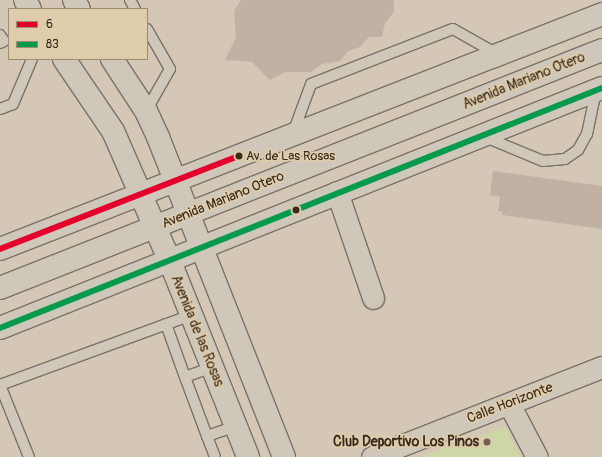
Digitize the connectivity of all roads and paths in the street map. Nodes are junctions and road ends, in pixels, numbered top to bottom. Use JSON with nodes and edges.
{"nodes":[{"id":1,"x":602,"y":14,"type":"edge"},
{"id":2,"x":148,"y":31,"type":"edge"},
{"id":3,"x":0,"y":35,"type":"edge"},
{"id":4,"x":0,"y":43,"type":"edge"},
{"id":5,"x":602,"y":50,"type":"edge"},
{"id":6,"x":499,"y":55,"type":"junction"},
{"id":7,"x":32,"y":60,"type":"edge"},
{"id":8,"x":65,"y":60,"type":"edge"},
{"id":9,"x":113,"y":60,"type":"edge"},
{"id":10,"x":599,"y":90,"type":"edge"},
{"id":11,"x":0,"y":109,"type":"edge"},
{"id":12,"x":146,"y":111,"type":"junction"},
{"id":13,"x":292,"y":135,"type":"junction"},
{"id":14,"x":481,"y":136,"type":"junction"},
{"id":15,"x":175,"y":181,"type":"junction"},
{"id":16,"x":337,"y":192,"type":"junction"},
{"id":17,"x":142,"y":194,"type":"junction"},
{"id":18,"x":188,"y":214,"type":"junction"},
{"id":19,"x":155,"y":227,"type":"junction"},
{"id":20,"x":201,"y":246,"type":"junction"},
{"id":21,"x":0,"y":249,"type":"edge"},
{"id":22,"x":169,"y":260,"type":"junction"},
{"id":23,"x":0,"y":288,"type":"edge"},
{"id":24,"x":373,"y":298,"type":"dead end"},
{"id":25,"x":191,"y":315,"type":"junction"},
{"id":26,"x":166,"y":324,"type":"junction"},
{"id":27,"x":0,"y":328,"type":"edge"},
{"id":28,"x":212,"y":367,"type":"junction"},
{"id":29,"x":602,"y":367,"type":"edge"},
{"id":30,"x":185,"y":377,"type":"junction"},
{"id":31,"x":0,"y":385,"type":"edge"},
{"id":32,"x":509,"y":404,"type":"junction"},
{"id":33,"x":236,"y":426,"type":"junction"},
{"id":34,"x":207,"y":436,"type":"junction"},
{"id":35,"x":29,"y":457,"type":"edge"},
{"id":36,"x":215,"y":457,"type":"edge"},
{"id":37,"x":248,"y":457,"type":"edge"},
{"id":38,"x":284,"y":457,"type":"edge"},
{"id":39,"x":372,"y":457,"type":"edge"},
{"id":40,"x":537,"y":457,"type":"edge"}],
"edges":[{"from":1,"to":6,"type":"main road"},
{"from":2,"to":12,"type":"lane"},
{"from":3,"to":4,"type":"lane"},
{"from":5,"to":18,"type":"main road","name":"Avenida Mariano Otero"},
{"from":6,"to":13,"type":"main road"},
{"from":6,"to":13,"type":"lane"},
{"from":7,"to":11,"type":"lane"},
{"from":8,"to":17,"type":"main road","name":"Avenida de las Rosas"},
{"from":9,"to":12,"type":"main road"},
{"from":10,"to":14,"type":"main road"},
{"from":10,"to":14,"type":"lane"},
{"from":12,"to":15,"type":"main road"},
{"from":13,"to":15,"type":"main road"},
{"from":14,"to":16,"type":"main road"},
{"from":15,"to":17,"type":"main road"},
{"from":15,"to":18,"type":"main road"},
{"from":16,"to":20,"type":"main road"},
{"from":16,"to":24,"type":"street"},
{"from":17,"to":19,"type":"main road","name":"Avenida de las Rosas"},
{"from":17,"to":21,"type":"main road"},
{"from":18,"to":19,"type":"main road","name":"Avenida Mariano Otero"},
{"from":18,"to":20,"type":"main road"},
{"from":19,"to":22,"type":"main road","name":"Avenida de las Rosas"},
{"from":19,"to":23,"type":"main road","name":"Avenida Mariano Otero"},
{"from":20,"to":22,"type":"main road"},
{"from":20,"to":38,"type":"main road"},
{"from":22,"to":25,"type":"main road","name":"Avenida de las Rosas"},
{"from":22,"to":27,"type":"main road"},
{"from":25,"to":26,"type":"lane"},
{"from":25,"to":28,"type":"main road","name":"Avenida de las Rosas"},
{"from":26,"to":30,"type":"lane"},
{"from":26,"to":31,"type":"lane"},
{"from":28,"to":30,"type":"lane"},
{"from":28,"to":33,"type":"main road","name":"Avenida de las Rosas"},
{"from":29,"to":32,"type":"street","name":"Calle Horizonte"},
{"from":30,"to":34,"type":"lane"},
{"from":31,"to":35,"type":"lane"},
{"from":32,"to":39,"type":"street","name":"Calle Horizonte"},
{"from":32,"to":40,"type":"street"},
{"from":33,"to":34,"type":"lane"},
{"from":33,"to":37,"type":"main road","name":"Avenida de las Rosas"},
{"from":34,"to":36,"type":"lane"}]}
